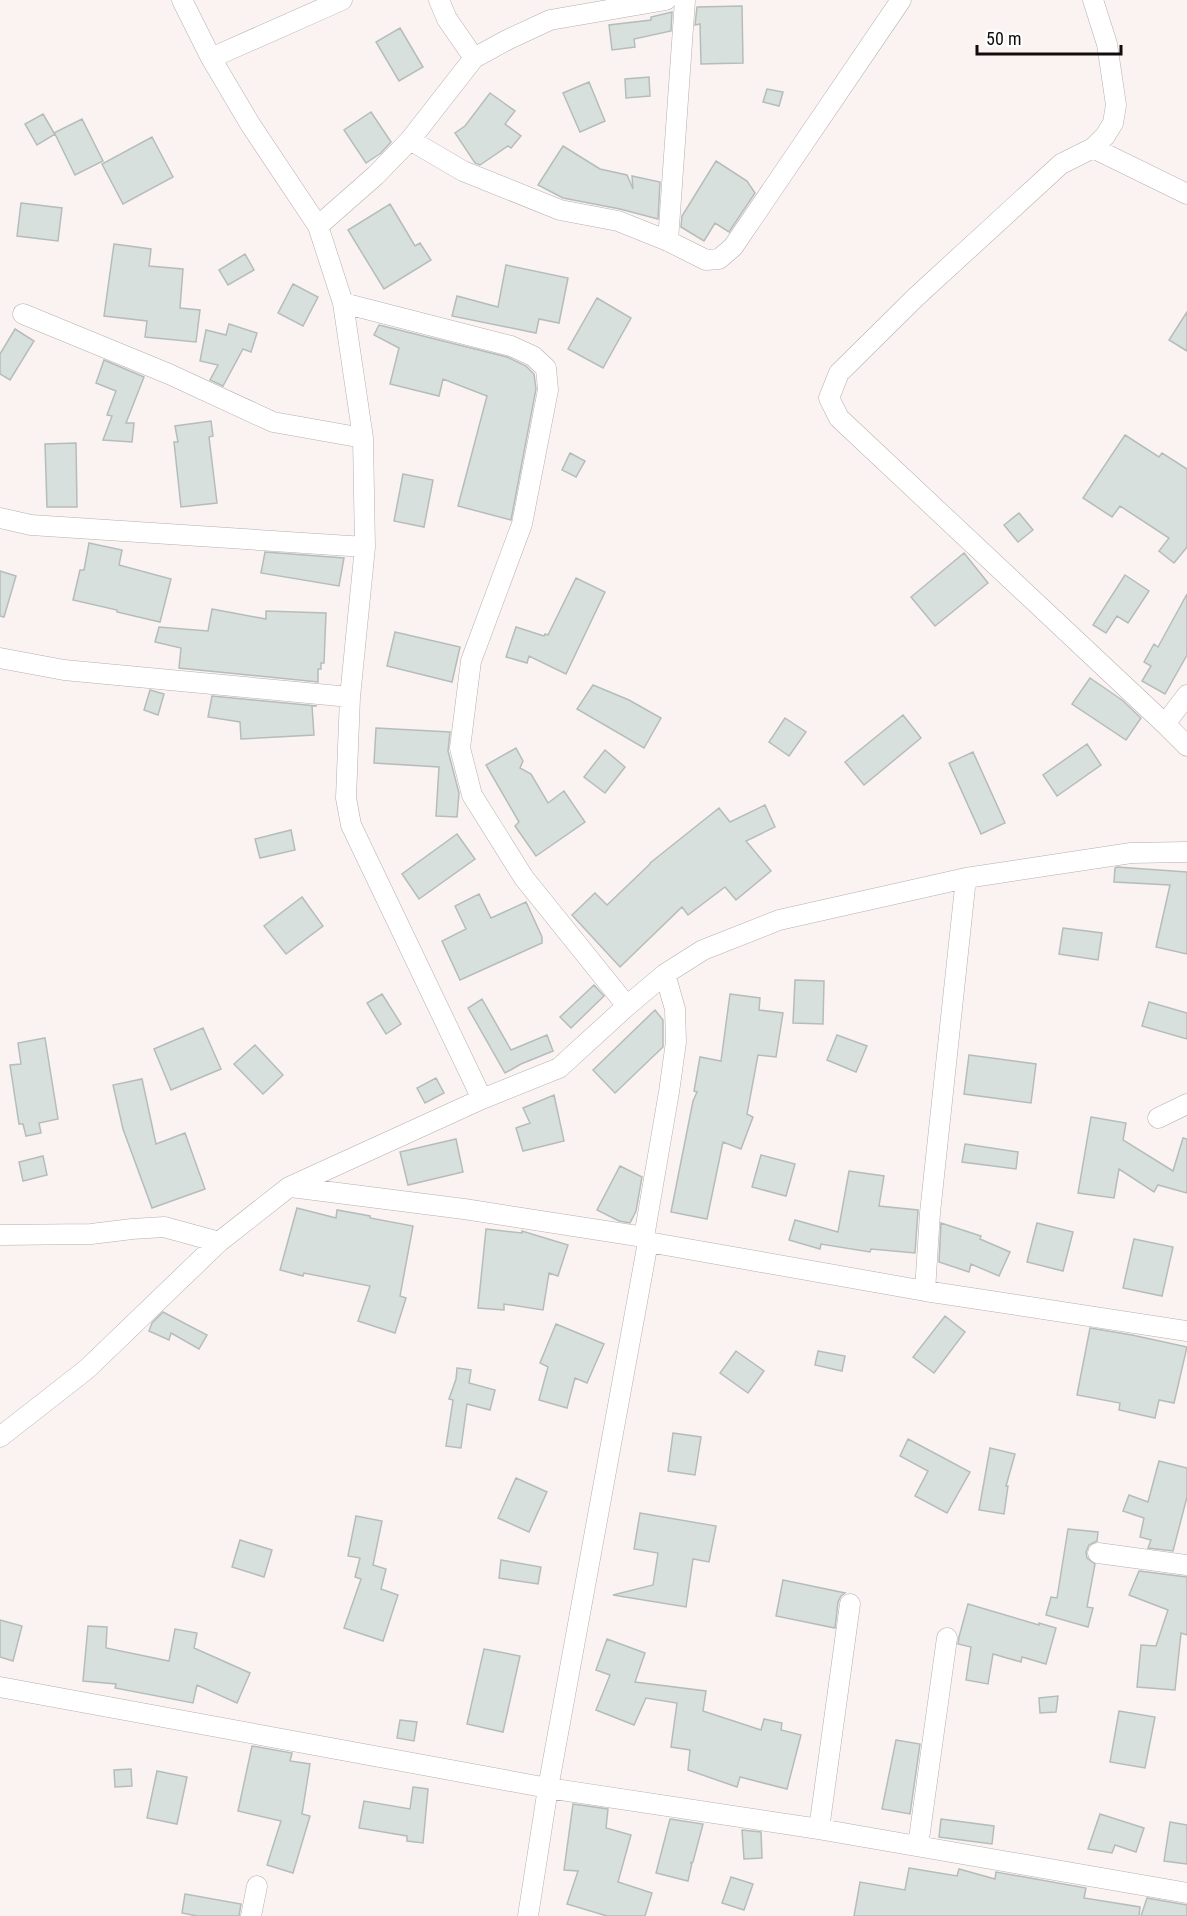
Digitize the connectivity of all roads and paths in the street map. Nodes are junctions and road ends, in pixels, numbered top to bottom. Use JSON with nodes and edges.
{"nodes":[{"id":1,"x":182,"y":0,"type":"edge"},
{"id":2,"x":342,"y":0,"type":"edge"},
{"id":3,"x":439,"y":0,"type":"edge"},
{"id":4,"x":666,"y":0,"type":"edge"},
{"id":5,"x":685,"y":0,"type":"edge"},
{"id":6,"x":901,"y":0,"type":"edge"},
{"id":7,"x":1093,"y":0,"type":"edge"},
{"id":8,"x":211,"y":58,"type":"junction"},
{"id":9,"x":474,"y":58,"type":"junction"},
{"id":10,"x":410,"y":140,"type":"junction"},
{"id":11,"x":1093,"y":148,"type":"junction"},
{"id":12,"x":1187,"y":194,"type":"edge"},
{"id":13,"x":318,"y":226,"type":"junction"},
{"id":14,"x":668,"y":241,"type":"junction"},
{"id":15,"x":343,"y":303,"type":"junction"},
{"id":16,"x":23,"y":314,"type":"dead end"},
{"id":17,"x":363,"y":438,"type":"junction"},
{"id":18,"x":0,"y":518,"type":"edge"},
{"id":19,"x":365,"y":546,"type":"junction"},
{"id":20,"x":0,"y":658,"type":"edge"},
{"id":21,"x":1187,"y":695,"type":"edge"},
{"id":22,"x":350,"y":697,"type":"junction"},
{"id":23,"x":1165,"y":724,"type":"junction"},
{"id":24,"x":1187,"y":746,"type":"edge"},
{"id":25,"x":1187,"y":852,"type":"edge"},
{"id":26,"x":966,"y":878,"type":"junction"},
{"id":27,"x":665,"y":974,"type":"junction"},
{"id":28,"x":627,"y":1006,"type":"junction"},
{"id":29,"x":482,"y":1099,"type":"junction"},
{"id":30,"x":1187,"y":1104,"type":"edge"},
{"id":31,"x":1158,"y":1118,"type":"dead end"},
{"id":32,"x":289,"y":1187,"type":"junction"},
{"id":33,"x":0,"y":1235,"type":"edge"},
{"id":34,"x":646,"y":1240,"type":"junction"},
{"id":35,"x":219,"y":1242,"type":"junction"},
{"id":36,"x":925,"y":1291,"type":"junction"},
{"id":37,"x":1187,"y":1331,"type":"edge"},
{"id":38,"x":0,"y":1437,"type":"edge"},
{"id":39,"x":1098,"y":1553,"type":"dead end"},
{"id":40,"x":1187,"y":1565,"type":"edge"},
{"id":41,"x":850,"y":1604,"type":"dead end"},
{"id":42,"x":947,"y":1638,"type":"dead end"},
{"id":43,"x":0,"y":1687,"type":"edge"},
{"id":44,"x":548,"y":1788,"type":"junction"},
{"id":45,"x":819,"y":1829,"type":"junction"},
{"id":46,"x":918,"y":1846,"type":"junction"},
{"id":47,"x":257,"y":1886,"type":"dead end"},
{"id":48,"x":1187,"y":1893,"type":"edge"},
{"id":49,"x":251,"y":1916,"type":"edge"},
{"id":50,"x":528,"y":1916,"type":"edge"}],
"edges":[{"from":1,"to":8,"type":"street"},
{"from":2,"to":8,"type":"street"},
{"from":3,"to":9,"type":"street"},
{"from":4,"to":9,"type":"street"},
{"from":5,"to":14,"type":"street"},
{"from":6,"to":14,"type":"street"},
{"from":7,"to":11,"type":"street"},
{"from":8,"to":13,"type":"street"},
{"from":9,"to":10,"type":"street"},
{"from":10,"to":13,"type":"street"},
{"from":10,"to":14,"type":"street"},
{"from":11,"to":12,"type":"street"},
{"from":11,"to":23,"type":"street"},
{"from":13,"to":15,"type":"street"},
{"from":15,"to":17,"type":"street"},
{"from":15,"to":28,"type":"street"},
{"from":16,"to":17,"type":"street"},
{"from":17,"to":19,"type":"street"},
{"from":18,"to":19,"type":"street"},
{"from":19,"to":22,"type":"street"},
{"from":20,"to":22,"type":"street"},
{"from":21,"to":23,"type":"street"},
{"from":22,"to":29,"type":"street"},
{"from":23,"to":24,"type":"street"},
{"from":25,"to":26,"type":"street"},
{"from":26,"to":27,"type":"street"},
{"from":26,"to":36,"type":"street"},
{"from":27,"to":28,"type":"street"},
{"from":27,"to":34,"type":"street"},
{"from":28,"to":29,"type":"street"},
{"from":29,"to":32,"type":"street"},
{"from":30,"to":31,"type":"street"},
{"from":32,"to":34,"type":"street"},
{"from":32,"to":35,"type":"street"},
{"from":33,"to":35,"type":"street"},
{"from":34,"to":36,"type":"street"},
{"from":34,"to":44,"type":"street"},
{"from":35,"to":38,"type":"street"},
{"from":36,"to":37,"type":"street"},
{"from":39,"to":40,"type":"street"},
{"from":41,"to":45,"type":"street"},
{"from":42,"to":46,"type":"street"},
{"from":43,"to":44,"type":"street"},
{"from":44,"to":45,"type":"street"},
{"from":44,"to":50,"type":"street"},
{"from":45,"to":46,"type":"street"},
{"from":46,"to":48,"type":"street"},
{"from":47,"to":49,"type":"street"}]}
